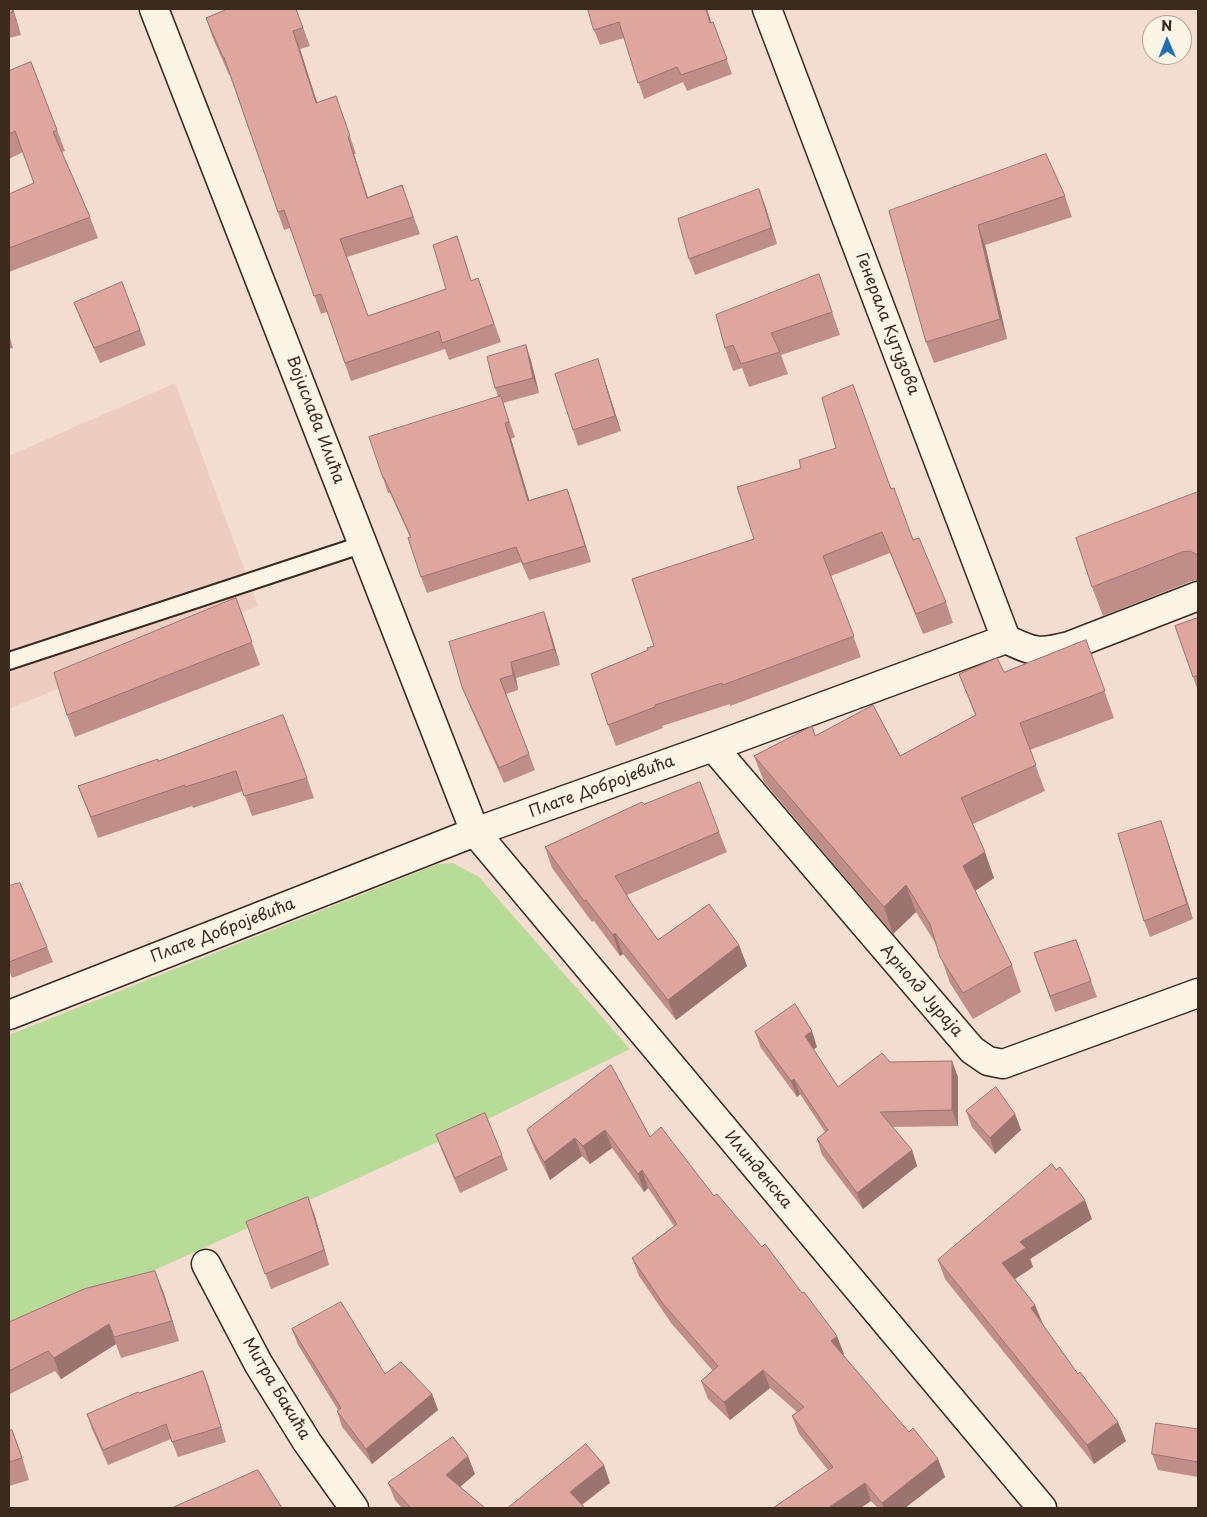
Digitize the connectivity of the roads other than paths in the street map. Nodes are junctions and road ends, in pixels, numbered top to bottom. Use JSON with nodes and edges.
{"nodes":[{"id":1,"x":154,"y":9,"type":"edge"},
{"id":2,"x":767,"y":9,"type":"edge"},
{"id":3,"x":364,"y":544,"type":"junction"},
{"id":4,"x":1198,"y":596,"type":"edge"},
{"id":5,"x":1006,"y":639,"type":"junction"},
{"id":6,"x":9,"y":662,"type":"edge"},
{"id":7,"x":713,"y":747,"type":"junction"},
{"id":8,"x":476,"y":832,"type":"junction"},
{"id":9,"x":1198,"y":992,"type":"edge"},
{"id":10,"x":9,"y":1015,"type":"edge"},
{"id":11,"x":206,"y":1264,"type":"dead end"},
{"id":12,"x":354,"y":1508,"type":"edge"},
{"id":13,"x":1042,"y":1508,"type":"edge"}],
"edges":[{"from":1,"to":3,"type":"street","name":"Војислава Илића"},
{"from":2,"to":5,"type":"street","name":"Генерала Кутузова"},
{"from":3,"to":6,"type":"lane"},
{"from":3,"to":8,"type":"street","name":"Војислава Илића"},
{"from":4,"to":5,"type":"street"},
{"from":5,"to":7,"type":"street","name":"Плате Добројевића"},
{"from":7,"to":8,"type":"street","name":"Плате Добројевића"},
{"from":7,"to":9,"type":"street","name":"Арнолд Јураја"},
{"from":8,"to":10,"type":"street","name":"Плате Добројевића"},
{"from":8,"to":13,"type":"street","name":"Илинденска"},
{"from":11,"to":12,"type":"street","name":"Митра Бакића"}]}
